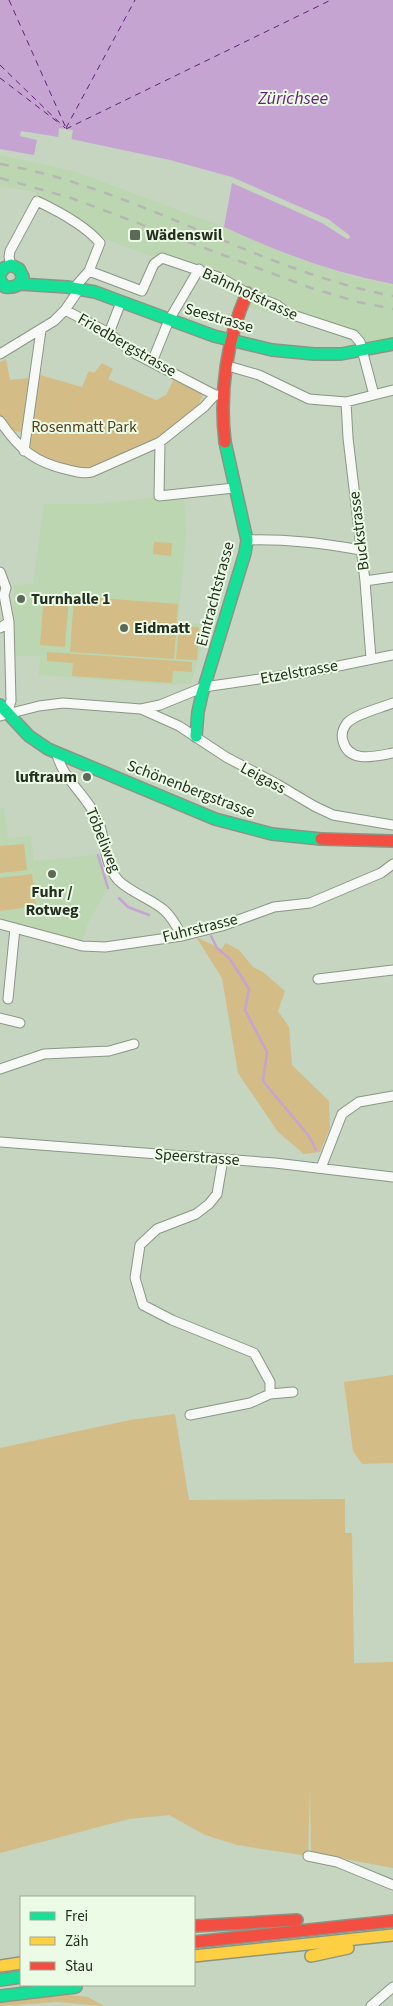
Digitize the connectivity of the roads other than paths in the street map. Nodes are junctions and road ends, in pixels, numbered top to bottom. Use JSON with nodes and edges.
{"nodes":[{"id":1,"x":4,"y":267,"type":"edge"},
{"id":2,"x":199,"y":269,"type":"junction"},
{"id":3,"x":89,"y":272,"type":"junction"},
{"id":4,"x":21,"y":279,"type":"junction"},
{"id":5,"x":2,"y":287,"type":"edge"},
{"id":6,"x":77,"y":288,"type":"junction"},
{"id":7,"x":247,"y":293,"type":"junction"},
{"id":8,"x":121,"y":302,"type":"junction"},
{"id":9,"x":66,"y":310,"type":"junction"},
{"id":10,"x":169,"y":320,"type":"junction"},
{"id":11,"x":41,"y":330,"type":"junction"},
{"id":12,"x":109,"y":333,"type":"junction"},
{"id":13,"x":232,"y":341,"type":"junction"},
{"id":14,"x":393,"y":344,"type":"edge"},
{"id":15,"x":362,"y":352,"type":"junction"},
{"id":16,"x":0,"y":354,"type":"edge"},
{"id":17,"x":152,"y":362,"type":"junction"},
{"id":18,"x":228,"y":366,"type":"junction"},
{"id":19,"x":393,"y":390,"type":"edge"},
{"id":20,"x":220,"y":395,"type":"junction"},
{"id":21,"x":374,"y":396,"type":"junction"},
{"id":22,"x":346,"y":402,"type":"junction"},
{"id":23,"x":0,"y":421,"type":"edge"},
{"id":24,"x":4,"y":433,"type":"edge"},
{"id":25,"x":160,"y":442,"type":"junction"},
{"id":26,"x":24,"y":451,"type":"junction"},
{"id":27,"x":234,"y":488,"type":"junction"},
{"id":28,"x":247,"y":540,"type":"junction"},
{"id":29,"x":362,"y":550,"type":"junction"},
{"id":30,"x":0,"y":572,"type":"edge"},
{"id":31,"x":393,"y":577,"type":"edge"},
{"id":32,"x":365,"y":581,"type":"junction"},
{"id":33,"x":9,"y":622,"type":"junction"},
{"id":34,"x":0,"y":628,"type":"edge"},
{"id":35,"x":393,"y":655,"type":"edge"},
{"id":36,"x":371,"y":659,"type":"junction"},
{"id":37,"x":204,"y":687,"type":"junction"},
{"id":38,"x":393,"y":703,"type":"edge"},
{"id":39,"x":142,"y":709,"type":"junction"},
{"id":40,"x":2,"y":711,"type":"edge"},
{"id":41,"x":196,"y":736,"type":"junction"},
{"id":42,"x":393,"y":753,"type":"edge"},
{"id":43,"x":57,"y":754,"type":"junction"},
{"id":44,"x":393,"y":825,"type":"edge"},
{"id":45,"x":393,"y":840,"type":"edge"},
{"id":46,"x":393,"y":864,"type":"edge"},
{"id":47,"x":0,"y":924,"type":"edge"},
{"id":48,"x":15,"y":928,"type":"junction"},
{"id":49,"x":182,"y":936,"type":"junction"},
{"id":50,"x":393,"y":970,"type":"edge"},
{"id":51,"x":318,"y":979,"type":"dead end"},
{"id":52,"x":8,"y":999,"type":"dead end"},
{"id":53,"x":0,"y":1018,"type":"edge"},
{"id":54,"x":20,"y":1023,"type":"dead end"},
{"id":55,"x":134,"y":1044,"type":"dead end"},
{"id":56,"x":0,"y":1069,"type":"edge"},
{"id":57,"x":393,"y":1096,"type":"edge"},
{"id":58,"x":0,"y":1142,"type":"edge"},
{"id":59,"x":223,"y":1159,"type":"junction"},
{"id":60,"x":321,"y":1168,"type":"junction"},
{"id":61,"x":393,"y":1177,"type":"edge"},
{"id":62,"x":293,"y":1392,"type":"dead end"},
{"id":63,"x":270,"y":1394,"type":"junction"},
{"id":64,"x":190,"y":1415,"type":"dead end"},
{"id":65,"x":308,"y":1856,"type":"dead end"},
{"id":66,"x":393,"y":1885,"type":"edge"},
{"id":67,"x":391,"y":1921,"type":"edge"},
{"id":68,"x":195,"y":1926,"type":"edge"},
{"id":69,"x":393,"y":1935,"type":"edge"},
{"id":70,"x":393,"y":1940,"type":"edge"},
{"id":71,"x":195,"y":1942,"type":"edge"},
{"id":72,"x":195,"y":1956,"type":"edge"},
{"id":73,"x":311,"y":1956,"type":"dead end"},
{"id":74,"x":20,"y":1963,"type":"edge"},
{"id":75,"x":0,"y":1966,"type":"edge"},
{"id":76,"x":20,"y":1977,"type":"edge"},
{"id":77,"x":0,"y":1980,"type":"edge"},
{"id":78,"x":76,"y":1986,"type":"dead end"},
{"id":79,"x":393,"y":1987,"type":"edge"},
{"id":80,"x":0,"y":1996,"type":"edge"},
{"id":81,"x":371,"y":2006,"type":"edge"}],
"edges":[{"from":1,"to":3,"type":"street"},
{"from":1,"to":4,"type":"main road"},
{"from":2,"to":3,"type":"street","name":"Bahnhofstrasse"},
{"from":2,"to":7,"type":"street","name":"Bahnhofstrasse"},
{"from":2,"to":10,"type":"street"},
{"from":3,"to":6,"type":"street"},
{"from":4,"to":5,"type":"main road","name":"Seestrasse"},
{"from":4,"to":6,"type":"main road","name":"Seestrasse"},
{"from":6,"to":8,"type":"main road","name":"Seestrasse"},
{"from":6,"to":9,"type":"street"},
{"from":7,"to":13,"type":"main road","name":"Eintrachtstrasse"},
{"from":7,"to":15,"type":"street","name":"Bahnhofstrasse"},
{"from":8,"to":10,"type":"main road","name":"Seestrasse"},
{"from":8,"to":12,"type":"street"},
{"from":9,"to":11,"type":"street"},
{"from":9,"to":12,"type":"street","name":"Friedbergstrasse"},
{"from":10,"to":13,"type":"main road","name":"Seestrasse"},
{"from":10,"to":17,"type":"street"},
{"from":11,"to":16,"type":"street"},
{"from":11,"to":26,"type":"street"},
{"from":12,"to":17,"type":"street","name":"Friedbergstrasse"},
{"from":13,"to":15,"type":"main road","name":"Seestrasse"},
{"from":13,"to":18,"type":"main road","name":"Eintrachtstrasse"},
{"from":14,"to":15,"type":"main road","name":"Seestrasse"},
{"from":15,"to":21,"type":"street"},
{"from":17,"to":20,"type":"street","name":"Friedbergstrasse"},
{"from":18,"to":20,"type":"main road","name":"Eintrachtstrasse"},
{"from":18,"to":22,"type":"street"},
{"from":19,"to":21,"type":"street"},
{"from":20,"to":25,"type":"street"},
{"from":20,"to":27,"type":"main road","name":"Eintrachtstrasse"},
{"from":21,"to":22,"type":"street"},
{"from":22,"to":29,"type":"street","name":"Buckstrasse"},
{"from":23,"to":24,"type":"street"},
{"from":24,"to":26,"type":"street"},
{"from":25,"to":26,"type":"street"},
{"from":25,"to":27,"type":"street"},
{"from":27,"to":28,"type":"main road","name":"Eintrachtstrasse"},
{"from":28,"to":29,"type":"street"},
{"from":28,"to":37,"type":"main road","name":"Eintrachtstrasse"},
{"from":29,"to":32,"type":"street","name":"Buckstrasse"},
{"from":30,"to":33,"type":"street"},
{"from":31,"to":32,"type":"street"},
{"from":32,"to":36,"type":"street","name":"Buckstrasse"},
{"from":33,"to":34,"type":"street"},
{"from":33,"to":40,"type":"street"},
{"from":35,"to":36,"type":"street","name":"Etzelstrasse"},
{"from":36,"to":37,"type":"street","name":"Etzelstrasse"},
{"from":37,"to":39,"type":"street","name":"Etzelstrasse"},
{"from":37,"to":41,"type":"main road","name":"Eintrachtstrasse"},
{"from":38,"to":42,"type":"street"},
{"from":39,"to":40,"type":"street"},
{"from":39,"to":41,"type":"street","name":"Leigass"},
{"from":40,"to":43,"type":"main road","name":"Schönenbergstrasse"},
{"from":41,"to":44,"type":"street","name":"Leigass"},
{"from":43,"to":45,"type":"main road","name":"Schönenbergstrasse"},
{"from":43,"to":49,"type":"street","name":"Töbeliweg"},
{"from":46,"to":49,"type":"street","name":"Fuhrstrasse"},
{"from":47,"to":48,"type":"street","name":"Fuhrstrasse"},
{"from":48,"to":49,"type":"street","name":"Fuhrstrasse"},
{"from":48,"to":52,"type":"street"},
{"from":50,"to":51,"type":"street"},
{"from":53,"to":54,"type":"street"},
{"from":55,"to":56,"type":"street"},
{"from":57,"to":60,"type":"street"},
{"from":58,"to":59,"type":"street","name":"Speerstrasse"},
{"from":59,"to":60,"type":"street","name":"Speerstrasse"},
{"from":59,"to":63,"type":"street"},
{"from":60,"to":61,"type":"street","name":"Speerstrasse"},
{"from":62,"to":63,"type":"street"},
{"from":63,"to":64,"type":"street"},
{"from":65,"to":66,"type":"street"},
{"from":67,"to":68,"type":"main road"},
{"from":67,"to":71,"type":"main road"},
{"from":69,"to":72,"type":"main road"},
{"from":70,"to":73,"type":"main road"},
{"from":74,"to":75,"type":"main road"},
{"from":76,"to":77,"type":"main road"},
{"from":78,"to":80,"type":"main road"},
{"from":79,"to":81,"type":"street"}]}
